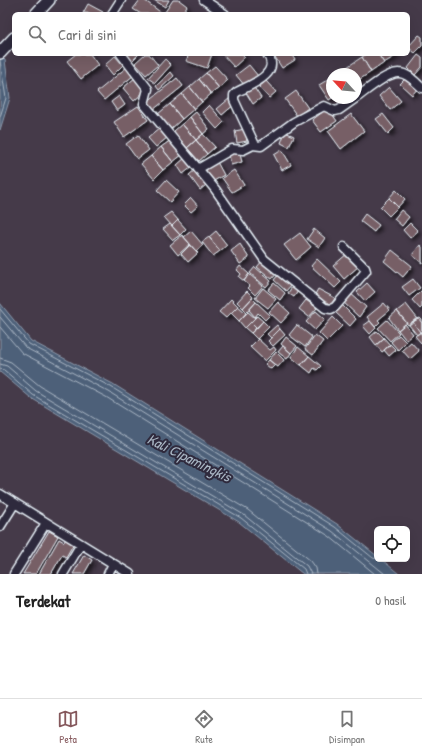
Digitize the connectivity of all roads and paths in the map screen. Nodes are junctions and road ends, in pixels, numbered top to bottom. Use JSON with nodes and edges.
{"nodes":[{"id":1,"x":49,"y":0,"type":"edge"},
{"id":2,"x":121,"y":0,"type":"edge"},
{"id":3,"x":204,"y":0,"type":"edge"},
{"id":4,"x":38,"y":12,"type":"edge"},
{"id":5,"x":113,"y":12,"type":"edge"},
{"id":6,"x":222,"y":12,"type":"edge"},
{"id":7,"x":12,"y":40,"type":"edge"},
{"id":8,"x":0,"y":53,"type":"edge"},
{"id":9,"x":123,"y":56,"type":"edge"},
{"id":10,"x":268,"y":56,"type":"edge"},
{"id":11,"x":422,"y":88,"type":"edge"},
{"id":12,"x":362,"y":94,"type":"edge"},
{"id":13,"x":348,"y":104,"type":"edge"},
{"id":14,"x":255,"y":145,"type":"junction"},
{"id":15,"x":198,"y":169,"type":"junction"},
{"id":16,"x":344,"y":247,"type":"dead end"},
{"id":17,"x":0,"y":494,"type":"edge"},
{"id":18,"x":15,"y":503,"type":"junction"},
{"id":19,"x":46,"y":523,"type":"junction"},
{"id":20,"x":0,"y":527,"type":"edge"},
{"id":21,"x":80,"y":544,"type":"junction"},
{"id":22,"x":113,"y":564,"type":"junction"},
{"id":23,"x":14,"y":574,"type":"edge"},
{"id":24,"x":63,"y":574,"type":"edge"},
{"id":25,"x":108,"y":574,"type":"edge"},
{"id":26,"x":130,"y":574,"type":"edge"}],
"edges":[{"from":1,"to":4,"type":"street"},
{"from":2,"to":5,"type":"street"},
{"from":3,"to":6,"type":"street"},
{"from":7,"to":8,"type":"street"},
{"from":9,"to":15,"type":"street"},
{"from":10,"to":14,"type":"street"},
{"from":11,"to":12,"type":"street"},
{"from":13,"to":14,"type":"street"},
{"from":14,"to":15,"type":"street"},
{"from":15,"to":16,"type":"street"},
{"from":17,"to":18,"type":"street"},
{"from":18,"to":19,"type":"street"},
{"from":18,"to":20,"type":"street"},
{"from":19,"to":21,"type":"street"},
{"from":19,"to":23,"type":"street"},
{"from":21,"to":22,"type":"street"},
{"from":21,"to":24,"type":"street"},
{"from":22,"to":25,"type":"street"},
{"from":22,"to":26,"type":"street"}]}
